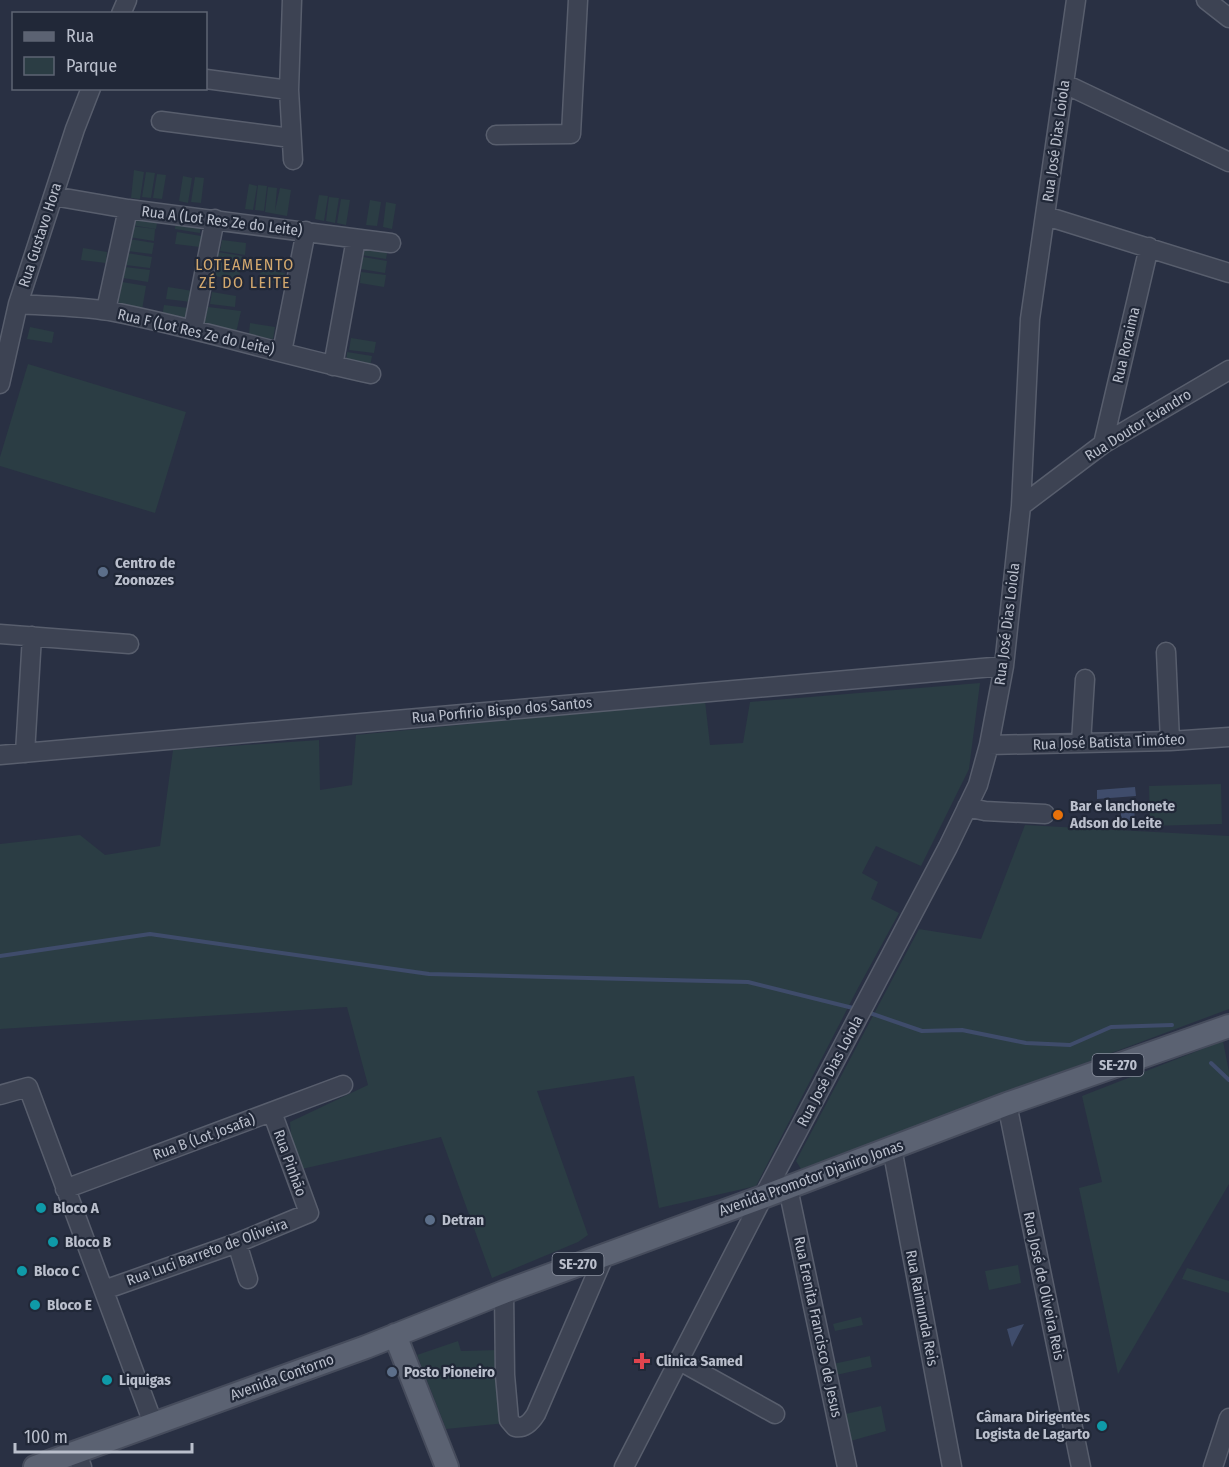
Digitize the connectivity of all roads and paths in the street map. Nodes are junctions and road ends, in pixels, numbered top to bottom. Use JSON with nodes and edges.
{"nodes":[{"id":1,"x":292,"y":0,"type":"edge"},
{"id":2,"x":578,"y":0,"type":"edge"},
{"id":3,"x":1076,"y":0,"type":"edge"},
{"id":4,"x":1206,"y":0,"type":"edge"},
{"id":5,"x":1229,"y":18,"type":"edge"},
{"id":6,"x":207,"y":79,"type":"edge"},
{"id":7,"x":1065,"y":84,"type":"junction"},
{"id":8,"x":90,"y":90,"type":"edge"},
{"id":9,"x":290,"y":90,"type":"junction"},
{"id":10,"x":161,"y":121,"type":"dead end"},
{"id":11,"x":496,"y":135,"type":"dead end"},
{"id":12,"x":291,"y":138,"type":"junction"},
{"id":13,"x":293,"y":160,"type":"dead end"},
{"id":14,"x":1229,"y":162,"type":"edge"},
{"id":15,"x":53,"y":196,"type":"junction"},
{"id":16,"x":128,"y":209,"type":"junction"},
{"id":17,"x":1046,"y":216,"type":"junction"},
{"id":18,"x":215,"y":219,"type":"junction"},
{"id":19,"x":306,"y":231,"type":"junction"},
{"id":20,"x":356,"y":239,"type":"junction"},
{"id":21,"x":391,"y":243,"type":"dead end"},
{"id":22,"x":1149,"y":247,"type":"junction"},
{"id":23,"x":1229,"y":273,"type":"edge"},
{"id":24,"x":18,"y":304,"type":"junction"},
{"id":25,"x":106,"y":310,"type":"junction"},
{"id":26,"x":193,"y":329,"type":"junction"},
{"id":27,"x":282,"y":352,"type":"junction"},
{"id":28,"x":333,"y":366,"type":"junction"},
{"id":29,"x":1229,"y":370,"type":"edge"},
{"id":30,"x":371,"y":374,"type":"dead end"},
{"id":31,"x":0,"y":381,"type":"edge"},
{"id":32,"x":1103,"y":444,"type":"junction"},
{"id":33,"x":1021,"y":506,"type":"junction"},
{"id":34,"x":0,"y":634,"type":"edge"},
{"id":35,"x":32,"y":636,"type":"junction"},
{"id":36,"x":129,"y":644,"type":"dead end"},
{"id":37,"x":1166,"y":652,"type":"dead end"},
{"id":38,"x":1004,"y":666,"type":"junction"},
{"id":39,"x":1085,"y":679,"type":"dead end"},
{"id":40,"x":1229,"y":737,"type":"edge"},
{"id":41,"x":1170,"y":741,"type":"junction"},
{"id":42,"x":1081,"y":743,"type":"junction"},
{"id":43,"x":989,"y":746,"type":"junction"},
{"id":44,"x":24,"y":753,"type":"junction"},
{"id":45,"x":0,"y":755,"type":"edge"},
{"id":46,"x":967,"y":807,"type":"junction"},
{"id":47,"x":1045,"y":814,"type":"dead end"},
{"id":48,"x":1229,"y":1026,"type":"edge"},
{"id":49,"x":344,"y":1085,"type":"dead end"},
{"id":50,"x":0,"y":1095,"type":"edge"},
{"id":51,"x":1007,"y":1104,"type":"junction"},
{"id":52,"x":272,"y":1112,"type":"junction"},
{"id":53,"x":892,"y":1148,"type":"junction"},
{"id":54,"x":788,"y":1188,"type":"junction"},
{"id":55,"x":65,"y":1189,"type":"junction"},
{"id":56,"x":762,"y":1197,"type":"junction"},
{"id":57,"x":309,"y":1213,"type":"joint"},
{"id":58,"x":237,"y":1243,"type":"junction"},
{"id":59,"x":605,"y":1254,"type":"junction"},
{"id":60,"x":248,"y":1279,"type":"dead end"},
{"id":61,"x":104,"y":1290,"type":"junction"},
{"id":62,"x":504,"y":1292,"type":"junction"},
{"id":63,"x":395,"y":1335,"type":"junction"},
{"id":64,"x":678,"y":1360,"type":"junction"},
{"id":65,"x":775,"y":1414,"type":"dead end"},
{"id":66,"x":1229,"y":1418,"type":"edge"},
{"id":67,"x":153,"y":1423,"type":"junction"},
{"id":68,"x":79,"y":1460,"type":"edge"},
{"id":69,"x":842,"y":1465,"type":"edge"},
{"id":70,"x":1209,"y":1466,"type":"edge"},
{"id":71,"x":35,"y":1467,"type":"edge"},
{"id":72,"x":447,"y":1467,"type":"edge"},
{"id":73,"x":624,"y":1467,"type":"edge"},
{"id":74,"x":952,"y":1467,"type":"edge"},
{"id":75,"x":1082,"y":1467,"type":"edge"}],
"edges":[{"from":1,"to":9,"type":"street"},
{"from":2,"to":11,"type":"street"},
{"from":3,"to":7,"type":"street","name":"Rua José Dias Loiola"},
{"from":4,"to":5,"type":"street"},
{"from":6,"to":9,"type":"street"},
{"from":7,"to":14,"type":"street"},
{"from":7,"to":17,"type":"street","name":"Rua José Dias Loiola"},
{"from":8,"to":15,"type":"street","name":"Rua Gustavo Hora"},
{"from":9,"to":12,"type":"street"},
{"from":10,"to":12,"type":"street"},
{"from":12,"to":13,"type":"street"},
{"from":15,"to":16,"type":"street","name":"Rua A (Lot Res Ze do Leite)"},
{"from":15,"to":24,"type":"street","name":"Rua Gustavo Hora"},
{"from":16,"to":18,"type":"street","name":"Rua A (Lot Res Ze do Leite)"},
{"from":16,"to":25,"type":"street"},
{"from":17,"to":22,"type":"street"},
{"from":17,"to":33,"type":"street","name":"Rua José Dias Loiola"},
{"from":18,"to":19,"type":"street","name":"Rua A (Lot Res Ze do Leite)"},
{"from":18,"to":26,"type":"street"},
{"from":19,"to":20,"type":"street","name":"Rua A (Lot Res Ze do Leite)"},
{"from":19,"to":27,"type":"street"},
{"from":20,"to":21,"type":"street","name":"Rua A (Lot Res Ze do Leite)"},
{"from":20,"to":28,"type":"street"},
{"from":22,"to":23,"type":"street"},
{"from":22,"to":32,"type":"street","name":"Rua Roraima"},
{"from":24,"to":25,"type":"street","name":"Rua F (Lot Res Ze do Leite)"},
{"from":24,"to":31,"type":"street","name":"Rua Gustavo Hora"},
{"from":25,"to":26,"type":"street","name":"Rua F (Lot Res Ze do Leite)"},
{"from":26,"to":27,"type":"street","name":"Rua F (Lot Res Ze do Leite)"},
{"from":27,"to":28,"type":"street","name":"Rua F (Lot Res Ze do Leite)"},
{"from":28,"to":30,"type":"street","name":"Rua F (Lot Res Ze do Leite)"},
{"from":29,"to":32,"type":"street","name":"Rua Doutor Evandro"},
{"from":32,"to":33,"type":"street","name":"Rua Doutor Evandro"},
{"from":33,"to":38,"type":"street","name":"Rua José Dias Loiola"},
{"from":34,"to":35,"type":"street"},
{"from":35,"to":36,"type":"street"},
{"from":35,"to":44,"type":"street"},
{"from":37,"to":41,"type":"street"},
{"from":38,"to":43,"type":"street","name":"Rua José Dias Loiola"},
{"from":38,"to":44,"type":"street","name":"Rua Porfirio Bispo dos Santos"},
{"from":39,"to":42,"type":"street"},
{"from":40,"to":41,"type":"street","name":"Rua José Batista Timóteo"},
{"from":41,"to":42,"type":"street","name":"Rua José Batista Timóteo"},
{"from":42,"to":43,"type":"street","name":"Rua José Batista Timóteo"},
{"from":43,"to":46,"type":"street","name":"Rua José Dias Loiola"},
{"from":44,"to":45,"type":"street","name":"Rua Porfirio Bispo dos Santos"},
{"from":46,"to":47,"type":"street"},
{"from":46,"to":56,"type":"street","name":"Rua José Dias Loiola"},
{"from":48,"to":51,"type":"main road","name":"Avenida Promotor Djaniro Jonas","number":"SE-270"},
{"from":49,"to":52,"type":"street","name":"Rua B (Lot Josafa)"},
{"from":50,"to":55,"type":"street"},
{"from":51,"to":53,"type":"main road","name":"Avenida Promotor Djaniro Jonas","number":"SE-270"},
{"from":51,"to":75,"type":"street","name":"Rua José de Oliveira Reis"},
{"from":52,"to":55,"type":"street","name":"Rua B (Lot Josafa)"},
{"from":52,"to":57,"type":"street","name":"Rua Pinhão"},
{"from":53,"to":54,"type":"main road","name":"Avenida Promotor Djaniro Jonas","number":"SE-270"},
{"from":53,"to":74,"type":"street","name":"Rua Raimunda Reis"},
{"from":54,"to":56,"type":"main road","name":"Avenida Promotor Djaniro Jonas","number":"SE-270"},
{"from":54,"to":69,"type":"street","name":"Rua Erenita Francisco de Jesus"},
{"from":55,"to":61,"type":"street"},
{"from":56,"to":59,"type":"main road","name":"Avenida Promotor Djaniro Jonas","number":"SE-270"},
{"from":56,"to":64,"type":"street","name":"Rua José Dias Loiola"},
{"from":57,"to":58,"type":"street","name":"Rua Luci Barreto de Oliveira"},
{"from":58,"to":60,"type":"street"},
{"from":58,"to":61,"type":"street","name":"Rua Luci Barreto de Oliveira"},
{"from":59,"to":62,"type":"main road","name":"Avenida Promotor Djaniro Jonas","number":"SE-270"},
{"from":59,"to":62,"type":"street"},
{"from":61,"to":67,"type":"street"},
{"from":62,"to":63,"type":"main road","name":"Avenida Promotor Djaniro Jonas","number":"SE-270"},
{"from":63,"to":67,"type":"main road","name":"Avenida Contorno","number":"SE-270"},
{"from":63,"to":72,"type":"main road"},
{"from":64,"to":65,"type":"street"},
{"from":64,"to":73,"type":"street","name":"Rua José Dias Loiola"},
{"from":66,"to":70,"type":"street"},
{"from":67,"to":68,"type":"main road","name":"Avenida Contorno","number":"SE-270"},
{"from":68,"to":71,"type":"main road","name":"Avenida Contorno","number":"SE-270"}]}
